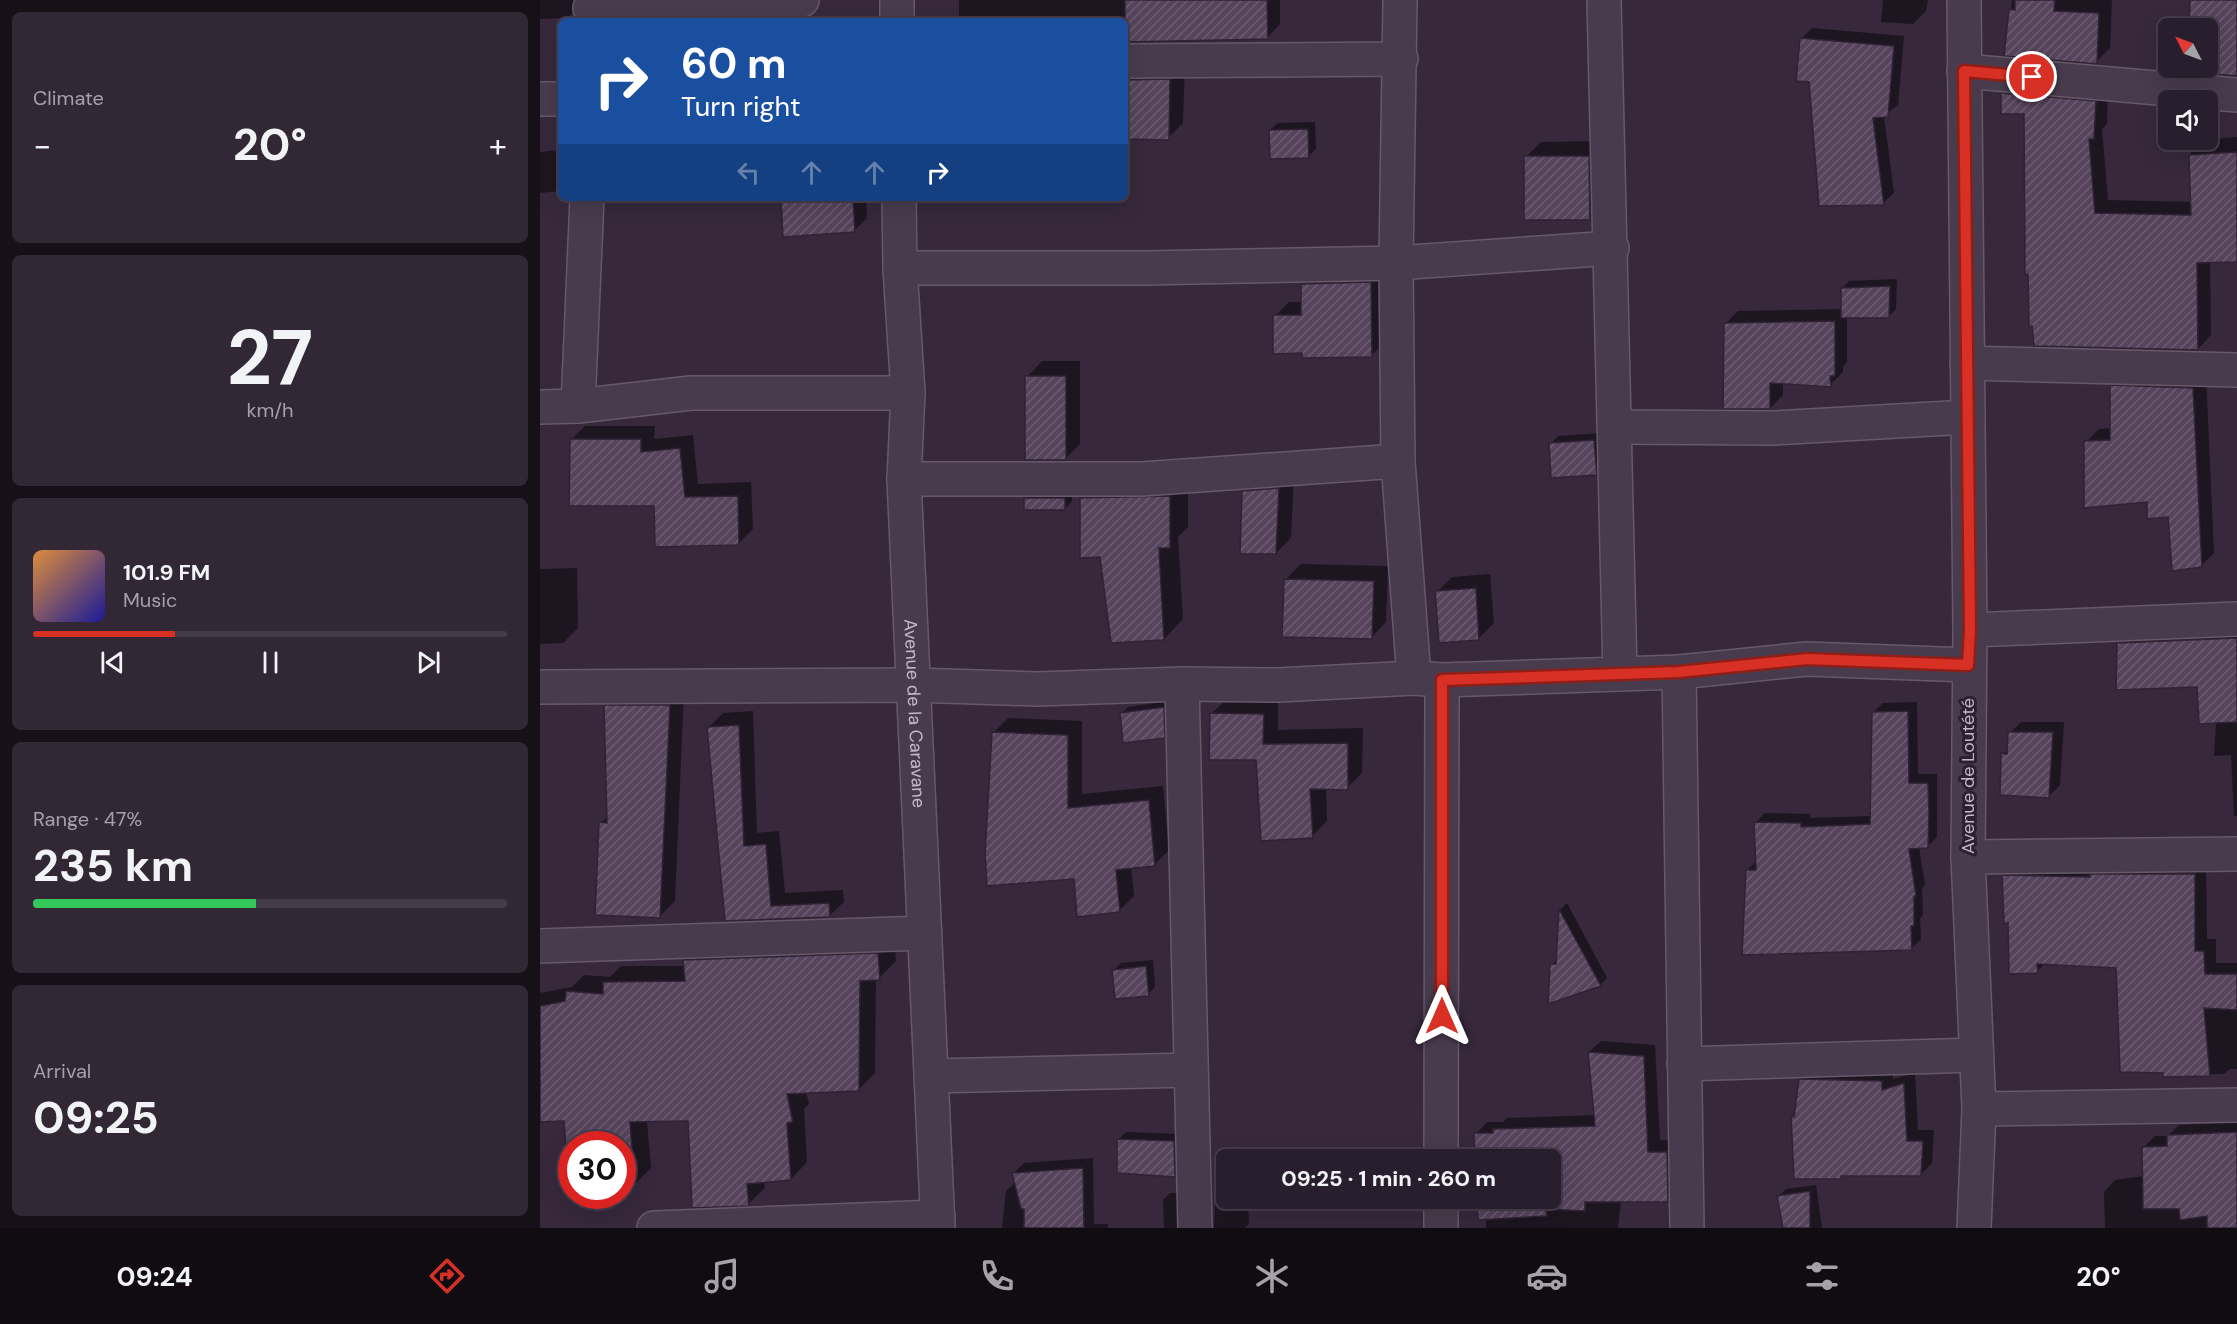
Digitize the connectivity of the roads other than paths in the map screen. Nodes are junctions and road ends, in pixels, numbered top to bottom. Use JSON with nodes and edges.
{"nodes":[{"id":1,"x":802,"y":0,"type":"edge"},
{"id":2,"x":897,"y":0,"type":"edge"},
{"id":3,"x":1400,"y":0,"type":"edge"},
{"id":4,"x":1604,"y":0,"type":"edge"},
{"id":5,"x":1964,"y":0,"type":"edge"},
{"id":6,"x":590,"y":10,"type":"edge"},
{"id":7,"x":897,"y":18,"type":"edge"},
{"id":8,"x":1401,"y":59,"type":"junction"},
{"id":9,"x":1128,"y":61,"type":"edge"},
{"id":10,"x":1964,"y":71,"type":"junction"},
{"id":11,"x":2237,"y":94,"type":"edge"},
{"id":12,"x":540,"y":99,"type":"edge"},
{"id":13,"x":558,"y":99,"type":"edge"},
{"id":14,"x":587,"y":201,"type":"edge"},
{"id":15,"x":899,"y":201,"type":"edge"},
{"id":16,"x":1611,"y":248,"type":"junction"},
{"id":17,"x":1396,"y":263,"type":"junction"},
{"id":18,"x":900,"y":268,"type":"junction"},
{"id":19,"x":1967,"y":363,"type":"junction"},
{"id":20,"x":2237,"y":370,"type":"edge"},
{"id":21,"x":908,"y":393,"type":"junction"},
{"id":22,"x":578,"y":406,"type":"junction"},
{"id":23,"x":540,"y":407,"type":"edge"},
{"id":24,"x":1968,"y":417,"type":"junction"},
{"id":25,"x":1615,"y":427,"type":"junction"},
{"id":26,"x":1398,"y":460,"type":"junction"},
{"id":27,"x":904,"y":479,"type":"junction"},
{"id":28,"x":2237,"y":619,"type":"edge"},
{"id":29,"x":1970,"y":630,"type":"junction"},
{"id":30,"x":1968,"y":665,"type":"junction"},
{"id":31,"x":1678,"y":672,"type":"junction"},
{"id":32,"x":1620,"y":674,"type":"junction"},
{"id":33,"x":1428,"y":679,"type":"junction"},
{"id":34,"x":1182,"y":684,"type":"junction"},
{"id":35,"x":914,"y":685,"type":"junction"},
{"id":36,"x":540,"y":687,"type":"edge"},
{"id":37,"x":2237,"y":854,"type":"edge"},
{"id":38,"x":1968,"y":857,"type":"junction"},
{"id":39,"x":925,"y":933,"type":"junction"},
{"id":40,"x":540,"y":946,"type":"edge"},
{"id":41,"x":1976,"y":1055,"type":"junction"},
{"id":42,"x":1684,"y":1064,"type":"junction"},
{"id":43,"x":1191,"y":1070,"type":"junction"},
{"id":44,"x":931,"y":1076,"type":"junction"},
{"id":45,"x":2237,"y":1105,"type":"edge"},
{"id":46,"x":1978,"y":1110,"type":"junction"},
{"id":47,"x":1442,"y":1149,"type":"edge"},
{"id":48,"x":1442,"y":1209,"type":"edge"},
{"id":49,"x":938,"y":1223,"type":"edge"},
{"id":50,"x":654,"y":1228,"type":"edge"},
{"id":51,"x":1195,"y":1228,"type":"edge"},
{"id":52,"x":1441,"y":1228,"type":"edge"},
{"id":53,"x":1687,"y":1228,"type":"edge"},
{"id":54,"x":1974,"y":1228,"type":"edge"}],
"edges":[{"from":1,"to":6,"type":"street"},
{"from":2,"to":7,"type":"street"},
{"from":3,"to":8,"type":"street"},
{"from":4,"to":16,"type":"street"},
{"from":5,"to":10,"type":"street","name":"Avenue de Loutété"},
{"from":8,"to":9,"type":"street"},
{"from":8,"to":17,"type":"street"},
{"from":10,"to":11,"type":"street"},
{"from":10,"to":19,"type":"street","name":"Avenue de Loutété"},
{"from":12,"to":13,"type":"street"},
{"from":14,"to":22,"type":"street"},
{"from":15,"to":18,"type":"street","name":"Avenue de la Caravane"},
{"from":16,"to":17,"type":"street"},
{"from":16,"to":25,"type":"street"},
{"from":17,"to":18,"type":"street"},
{"from":17,"to":26,"type":"street"},
{"from":18,"to":21,"type":"street","name":"Avenue de la Caravane"},
{"from":19,"to":20,"type":"street"},
{"from":19,"to":24,"type":"street","name":"Avenue de Loutété"},
{"from":21,"to":22,"type":"street"},
{"from":21,"to":27,"type":"street","name":"Avenue de la Caravane"},
{"from":22,"to":23,"type":"street"},
{"from":24,"to":25,"type":"street"},
{"from":24,"to":29,"type":"street","name":"Avenue de Loutété"},
{"from":25,"to":32,"type":"street"},
{"from":26,"to":27,"type":"street"},
{"from":26,"to":33,"type":"street"},
{"from":27,"to":35,"type":"street","name":"Avenue de la Caravane"},
{"from":28,"to":29,"type":"street"},
{"from":29,"to":30,"type":"street","name":"Avenue de Loutété"},
{"from":30,"to":31,"type":"street"},
{"from":30,"to":38,"type":"street","name":"Avenue de Loutété"},
{"from":31,"to":32,"type":"street"},
{"from":31,"to":42,"type":"street"},
{"from":32,"to":33,"type":"street"},
{"from":33,"to":34,"type":"street"},
{"from":33,"to":47,"type":"street"},
{"from":34,"to":35,"type":"street"},
{"from":34,"to":43,"type":"street"},
{"from":35,"to":36,"type":"street"},
{"from":35,"to":39,"type":"street","name":"Avenue de la Caravane"},
{"from":37,"to":38,"type":"street"},
{"from":38,"to":41,"type":"street","name":"Avenue de Loutété"},
{"from":39,"to":40,"type":"street"},
{"from":39,"to":44,"type":"street","name":"Avenue de la Caravane"},
{"from":41,"to":42,"type":"street"},
{"from":41,"to":46,"type":"street","name":"Avenue de Loutété"},
{"from":42,"to":53,"type":"street"},
{"from":43,"to":44,"type":"street"},
{"from":43,"to":51,"type":"street"},
{"from":44,"to":49,"type":"street","name":"Avenue de la Caravane"},
{"from":45,"to":46,"type":"street"},
{"from":46,"to":54,"type":"street","name":"Avenue de Loutété"},
{"from":48,"to":52,"type":"street"},
{"from":49,"to":50,"type":"street"}]}
